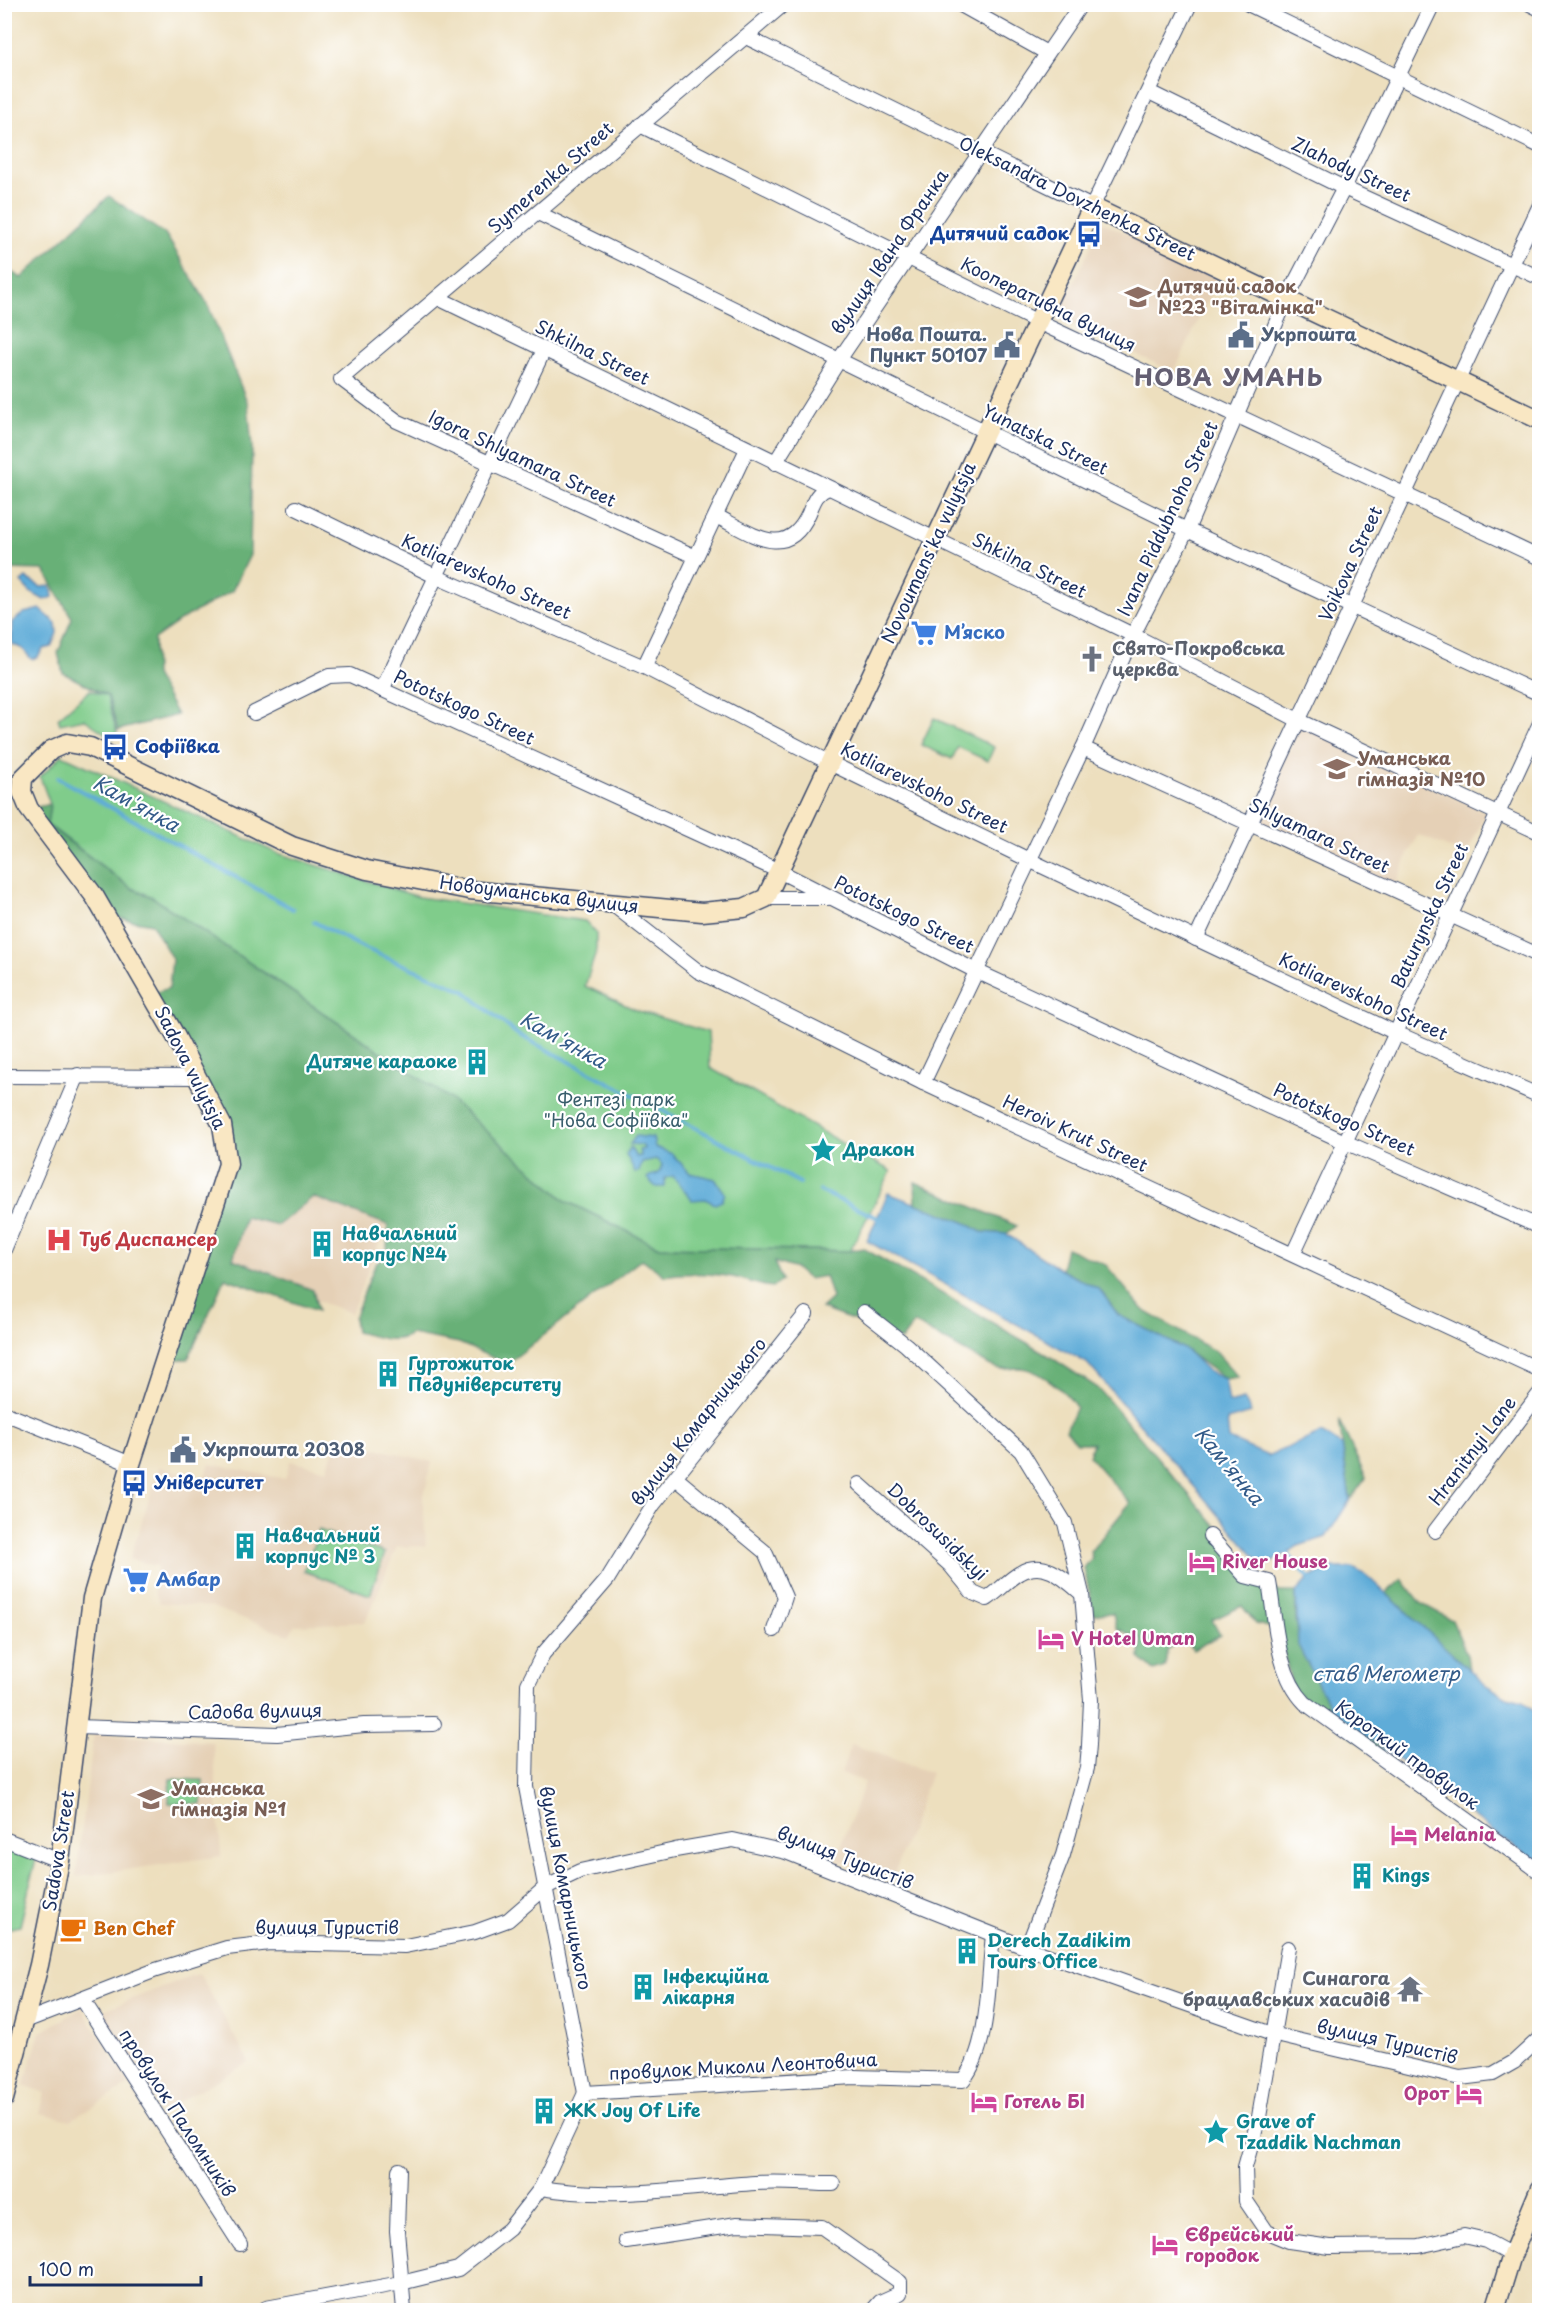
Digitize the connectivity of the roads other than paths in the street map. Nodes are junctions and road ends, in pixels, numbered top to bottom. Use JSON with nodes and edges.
{"nodes":[{"id":1,"x":784,"y":4,"type":"edge"},
{"id":2,"x":959,"y":4,"type":"edge"},
{"id":3,"x":1081,"y":4,"type":"edge"},
{"id":4,"x":1190,"y":4,"type":"edge"},
{"id":5,"x":1248,"y":4,"type":"edge"},
{"id":6,"x":1433,"y":4,"type":"edge"},
{"id":7,"x":1530,"y":4,"type":"edge"},
{"id":8,"x":1539,"y":9,"type":"edge"},
{"id":9,"x":746,"y":38,"type":"junction"},
{"id":10,"x":1047,"y":53,"type":"junction"},
{"id":11,"x":1396,"y":78,"type":"junction"},
{"id":12,"x":1149,"y":92,"type":"junction"},
{"id":13,"x":640,"y":124,"type":"junction"},
{"id":14,"x":1539,"y":146,"type":"edge"},
{"id":15,"x":979,"y":152,"type":"junction"},
{"id":16,"x":1344,"y":188,"type":"junction"},
{"id":17,"x":1539,"y":205,"type":"edge"},
{"id":18,"x":1092,"y":207,"type":"junction"},
{"id":19,"x":538,"y":213,"type":"junction"},
{"id":20,"x":909,"y":255,"type":"junction"},
{"id":21,"x":1511,"y":265,"type":"junction"},
{"id":22,"x":1539,"y":278,"type":"edge"},
{"id":23,"x":438,"y":298,"type":"junction"},
{"id":24,"x":1286,"y":300,"type":"junction"},
{"id":25,"x":1038,"y":321,"type":"junction"},
{"id":26,"x":544,"y":350,"type":"junction"},
{"id":27,"x":839,"y":360,"type":"junction"},
{"id":28,"x":341,"y":379,"type":"joint"},
{"id":29,"x":1457,"y":380,"type":"junction"},
{"id":30,"x":1236,"y":416,"type":"junction"},
{"id":31,"x":1539,"y":420,"type":"edge"},
{"id":32,"x":986,"y":432,"type":"junction"},
{"id":33,"x":747,"y":449,"type":"junction"},
{"id":34,"x":776,"y":463,"type":"junction"},
{"id":35,"x":489,"y":465,"type":"junction"},
{"id":36,"x":828,"y":488,"type":"junction"},
{"id":37,"x":1403,"y":495,"type":"junction"},
{"id":38,"x":296,"y":508,"type":"dead end"},
{"id":39,"x":716,"y":516,"type":"junction"},
{"id":40,"x":1187,"y":530,"type":"junction"},
{"id":41,"x":935,"y":540,"type":"junction"},
{"id":42,"x":696,"y":557,"type":"junction"},
{"id":43,"x":1539,"y":558,"type":"edge"},
{"id":44,"x":437,"y":577,"type":"junction"},
{"id":45,"x":1352,"y":604,"type":"junction"},
{"id":46,"x":1133,"y":635,"type":"junction"},
{"id":47,"x":644,"y":667,"type":"junction"},
{"id":48,"x":382,"y":690,"type":"junction"},
{"id":49,"x":1539,"y":694,"type":"edge"},
{"id":50,"x":254,"y":713,"type":"dead end"},
{"id":51,"x":1298,"y":720,"type":"junction"},
{"id":52,"x":1539,"y":723,"type":"edge"},
{"id":53,"x":1083,"y":748,"type":"junction"},
{"id":54,"x":51,"y":750,"type":"joint"},
{"id":55,"x":830,"y":763,"type":"junction"},
{"id":56,"x":1498,"y":814,"type":"junction"},
{"id":57,"x":1249,"y":824,"type":"junction"},
{"id":58,"x":1539,"y":833,"type":"edge"},
{"id":59,"x":1029,"y":860,"type":"junction"},
{"id":60,"x":779,"y":871,"type":"junction"},
{"id":61,"x":766,"y":898,"type":"junction"},
{"id":62,"x":830,"y":898,"type":"junction"},
{"id":63,"x":612,"y":904,"type":"junction"},
{"id":64,"x":1450,"y":916,"type":"junction"},
{"id":65,"x":1196,"y":939,"type":"junction"},
{"id":66,"x":1539,"y":956,"type":"edge"},
{"id":67,"x":976,"y":970,"type":"junction"},
{"id":68,"x":1396,"y":1033,"type":"junction"},
{"id":69,"x":78,"y":1075,"type":"junction"},
{"id":70,"x":4,"y":1076,"type":"edge"},
{"id":71,"x":196,"y":1077,"type":"junction"},
{"id":72,"x":923,"y":1083,"type":"junction"},
{"id":73,"x":1539,"y":1096,"type":"edge"},
{"id":74,"x":1345,"y":1142,"type":"junction"},
{"id":75,"x":1539,"y":1227,"type":"edge"},
{"id":76,"x":4,"y":1250,"type":"edge"},
{"id":77,"x":1293,"y":1254,"type":"junction"},
{"id":78,"x":864,"y":1312,"type":"dead end"},
{"id":79,"x":806,"y":1314,"type":"dead end"},
{"id":80,"x":1539,"y":1370,"type":"edge"},
{"id":81,"x":1539,"y":1393,"type":"edge"},
{"id":82,"x":4,"y":1413,"type":"edge"},
{"id":83,"x":131,"y":1464,"type":"junction"},
{"id":84,"x":677,"y":1479,"type":"junction"},
{"id":85,"x":859,"y":1484,"type":"dead end"},
{"id":86,"x":1435,"y":1531,"type":"dead end"},
{"id":87,"x":1210,"y":1536,"type":"dead end"},
{"id":88,"x":1082,"y":1594,"type":"junction"},
{"id":89,"x":774,"y":1630,"type":"dead end"},
{"id":90,"x":434,"y":1724,"type":"dead end"},
{"id":91,"x":77,"y":1727,"type":"junction"},
{"id":92,"x":4,"y":1839,"type":"edge"},
{"id":93,"x":60,"y":1861,"type":"junction"},
{"id":94,"x":1539,"y":1872,"type":"edge"},
{"id":95,"x":546,"y":1887,"type":"junction"},
{"id":96,"x":993,"y":1935,"type":"junction"},
{"id":97,"x":1028,"y":1948,"type":"junction"},
{"id":98,"x":1288,"y":1948,"type":"dead end"},
{"id":99,"x":83,"y":2000,"type":"junction"},
{"id":100,"x":25,"y":2021,"type":"junction"},
{"id":101,"x":1272,"y":2034,"type":"junction"},
{"id":102,"x":1539,"y":2038,"type":"edge"},
{"id":103,"x":10,"y":2062,"type":"edge"},
{"id":104,"x":585,"y":2093,"type":"junction"},
{"id":105,"x":4,"y":2099,"type":"edge"},
{"id":106,"x":399,"y":2170,"type":"dead end"},
{"id":107,"x":833,"y":2184,"type":"dead end"},
{"id":108,"x":541,"y":2188,"type":"junction"},
{"id":109,"x":1539,"y":2188,"type":"edge"},
{"id":110,"x":626,"y":2241,"type":"dead end"},
{"id":111,"x":240,"y":2244,"type":"dead end"},
{"id":112,"x":1512,"y":2255,"type":"junction"},
{"id":113,"x":401,"y":2283,"type":"junction"},
{"id":114,"x":266,"y":2308,"type":"dead end"},
{"id":115,"x":404,"y":2310,"type":"edge"},
{"id":116,"x":873,"y":2310,"type":"edge"},
{"id":117,"x":1495,"y":2310,"type":"edge"}],
"edges":[{"from":1,"to":9,"type":"street","name":"Symerenka Street"},
{"from":2,"to":10,"type":"street"},
{"from":3,"to":10,"type":"street","name":"вулиця Івана Франка"},
{"from":4,"to":12,"type":"street"},
{"from":5,"to":11,"type":"street"},
{"from":6,"to":11,"type":"street","name":"Ivana Piddubnoho Street"},
{"from":7,"to":8,"type":"street"},
{"from":9,"to":13,"type":"street","name":"Symerenka Street"},
{"from":9,"to":15,"type":"street","name":"Oleksandra Dovzhenka Street"},
{"from":10,"to":15,"type":"street","name":"вулиця Івана Франка"},
{"from":11,"to":14,"type":"street"},
{"from":11,"to":16,"type":"street","name":"Ivana Piddubnoho Street"},
{"from":12,"to":16,"type":"street","name":"Zlahody Street"},
{"from":12,"to":18,"type":"street"},
{"from":13,"to":19,"type":"street","name":"Symerenka Street"},
{"from":13,"to":20,"type":"street","name":"Кооперативна вулиця"},
{"from":15,"to":18,"type":"street","name":"Oleksandra Dovzhenka Street"},
{"from":15,"to":20,"type":"street","name":"вулиця Івана Франка"},
{"from":16,"to":21,"type":"street","name":"Zlahody Street"},
{"from":16,"to":24,"type":"street","name":"Ivana Piddubnoho Street"},
{"from":17,"to":21,"type":"street","name":"Voikova Street"},
{"from":18,"to":24,"type":"street","name":"Oleksandra Dovzhenka Street"},
{"from":18,"to":25,"type":"street","name":"Novoumans'ka vulytsja"},
{"from":19,"to":23,"type":"street","name":"Symerenka Street"},
{"from":19,"to":27,"type":"street","name":"Yunatska Street"},
{"from":20,"to":25,"type":"street","name":"Кооперативна вулиця"},
{"from":20,"to":27,"type":"street","name":"вулиця Івана Франка"},
{"from":21,"to":22,"type":"street","name":"Zlahody Street"},
{"from":21,"to":29,"type":"street","name":"Voikova Street"},
{"from":23,"to":26,"type":"street","name":"Shkilna Street"},
{"from":23,"to":28,"type":"street","name":"Symerenka Street"},
{"from":24,"to":29,"type":"street","name":"Oleksandra Dovzhenka Street"},
{"from":24,"to":30,"type":"street","name":"Ivana Piddubnoho Street"},
{"from":25,"to":30,"type":"street","name":"Кооперативна вулиця"},
{"from":25,"to":32,"type":"street","name":"Novoumans'ka vulytsja"},
{"from":26,"to":33,"type":"street","name":"Shkilna Street"},
{"from":26,"to":35,"type":"street"},
{"from":27,"to":32,"type":"street","name":"Yunatska Street"},
{"from":27,"to":34,"type":"street","name":"вулиця Івана Франка"},
{"from":28,"to":35,"type":"street","name":"Igora Shlyamara Street"},
{"from":29,"to":31,"type":"street","name":"Oleksandra Dovzhenka Street"},
{"from":29,"to":37,"type":"street","name":"Voikova Street"},
{"from":30,"to":37,"type":"street","name":"Кооперативна вулиця"},
{"from":30,"to":40,"type":"street","name":"Ivana Piddubnoho Street"},
{"from":32,"to":40,"type":"street","name":"Yunatska Street"},
{"from":32,"to":41,"type":"street","name":"Novoumans'ka vulytsja"},
{"from":33,"to":34,"type":"street","name":"Shkilna Street"},
{"from":33,"to":39,"type":"street"},
{"from":34,"to":36,"type":"street","name":"Shkilna Street"},
{"from":35,"to":42,"type":"street","name":"Igora Shlyamara Street"},
{"from":35,"to":44,"type":"street"},
{"from":36,"to":39,"type":"street"},
{"from":36,"to":41,"type":"street","name":"Shkilna Street"},
{"from":37,"to":43,"type":"street","name":"Кооперативна вулиця"},
{"from":37,"to":45,"type":"street","name":"Voikova Street"},
{"from":38,"to":44,"type":"street","name":"Kotliarevskoho Street"},
{"from":39,"to":42,"type":"street"},
{"from":40,"to":45,"type":"street","name":"Yunatska Street"},
{"from":40,"to":46,"type":"street","name":"Ivana Piddubnoho Street"},
{"from":41,"to":46,"type":"street","name":"Shkilna Street"},
{"from":41,"to":55,"type":"street","name":"Novoumans'ka vulytsja"},
{"from":42,"to":47,"type":"street"},
{"from":44,"to":47,"type":"street","name":"Kotliarevskoho Street"},
{"from":44,"to":48,"type":"street"},
{"from":45,"to":49,"type":"street","name":"Yunatska Street"},
{"from":45,"to":51,"type":"street","name":"Voikova Street"},
{"from":46,"to":51,"type":"street","name":"Shkilna Street"},
{"from":46,"to":53,"type":"street","name":"Ivana Piddubnoho Street"},
{"from":47,"to":55,"type":"street","name":"Kotliarevskoho Street"},
{"from":48,"to":50,"type":"street","name":"Pototskogo Street"},
{"from":48,"to":60,"type":"street","name":"Pototskogo Street"},
{"from":51,"to":56,"type":"street","name":"Shkilna Street"},
{"from":51,"to":57,"type":"street","name":"Voikova Street"},
{"from":52,"to":56,"type":"street","name":"Baturynska Street"},
{"from":53,"to":57,"type":"street","name":"Shlyamara Street"},
{"from":53,"to":59,"type":"street","name":"Ivana Piddubnoho Street"},
{"from":54,"to":63,"type":"street","name":"Новоуманська вулиця"},
{"from":54,"to":71,"type":"street","name":"Sadova vulytsja"},
{"from":55,"to":59,"type":"street","name":"Kotliarevskoho Street"},
{"from":55,"to":60,"type":"street","name":"Novoumans'ka vulytsja"},
{"from":56,"to":58,"type":"street","name":"Shkilna Street"},
{"from":56,"to":64,"type":"street","name":"Baturynska Street"},
{"from":57,"to":64,"type":"street","name":"Shlyamara Street"},
{"from":57,"to":65,"type":"street","name":"Voikova Street"},
{"from":59,"to":65,"type":"street","name":"Kotliarevskoho Street"},
{"from":59,"to":67,"type":"street","name":"Ivana Piddubnoho Street"},
{"from":60,"to":61,"type":"street","name":"Novoumans'ka vulytsja"},
{"from":60,"to":62,"type":"street","name":"Pototskogo Street"},
{"from":61,"to":62,"type":"street"},
{"from":61,"to":63,"type":"street","name":"Новоуманська вулиця"},
{"from":62,"to":67,"type":"street","name":"Pototskogo Street"},
{"from":63,"to":72,"type":"street","name":"Heroiv Krut Street"},
{"from":64,"to":66,"type":"street","name":"Shlyamara Street"},
{"from":64,"to":68,"type":"street","name":"Baturynska Street"},
{"from":65,"to":68,"type":"street","name":"Kotliarevskoho Street"},
{"from":67,"to":72,"type":"street","name":"Ivana Piddubnoho Street"},
{"from":67,"to":74,"type":"street","name":"Pototskogo Street"},
{"from":68,"to":73,"type":"street","name":"Kotliarevskoho Street"},
{"from":68,"to":74,"type":"street","name":"Baturynska Street"},
{"from":69,"to":70,"type":"street"},
{"from":69,"to":71,"type":"street"},
{"from":69,"to":76,"type":"street"},
{"from":71,"to":83,"type":"street","name":"Sadova vulytsja"},
{"from":72,"to":77,"type":"street","name":"Heroiv Krut Street"},
{"from":74,"to":75,"type":"street","name":"Pototskogo Street"},
{"from":74,"to":77,"type":"street","name":"Baturynska Street"},
{"from":77,"to":80,"type":"street","name":"Heroiv Krut Street"},
{"from":78,"to":88,"type":"street"},
{"from":79,"to":84,"type":"street","name":"вулиця Комарницького"},
{"from":81,"to":86,"type":"street","name":"Hranitnyi Lane"},
{"from":82,"to":83,"type":"street"},
{"from":83,"to":91,"type":"street","name":"Sadova Street"},
{"from":84,"to":89,"type":"street"},
{"from":84,"to":95,"type":"street","name":"вулиця Комарницького"},
{"from":85,"to":88,"type":"street","name":"Dobrosusidskyi"},
{"from":87,"to":94,"type":"street","name":"Короткий провулок"},
{"from":88,"to":97,"type":"street"},
{"from":90,"to":91,"type":"street","name":"Садова вулиця"},
{"from":91,"to":93,"type":"street","name":"Sadova Street"},
{"from":92,"to":93,"type":"street"},
{"from":93,"to":100,"type":"street","name":"Sadova Street"},
{"from":95,"to":96,"type":"street","name":"вулиця Туристів"},
{"from":95,"to":99,"type":"street","name":"вулиця Туристів"},
{"from":95,"to":104,"type":"street","name":"вулиця Комарницького"},
{"from":96,"to":97,"type":"street","name":"вулиця Туристів"},
{"from":96,"to":104,"type":"street","name":"провулок Миколи Леонтовича"},
{"from":97,"to":101,"type":"street","name":"вулиця Туристів"},
{"from":98,"to":101,"type":"street"},
{"from":99,"to":100,"type":"street","name":"вулиця Туристів"},
{"from":99,"to":111,"type":"street","name":"провулок Паломників"},
{"from":100,"to":103,"type":"street","name":"Sadova Street"},
{"from":101,"to":102,"type":"street","name":"вулиця Туристів"},
{"from":101,"to":112,"type":"street"},
{"from":103,"to":105,"type":"street","name":"Sadova Street"},
{"from":104,"to":108,"type":"street"},
{"from":106,"to":113,"type":"street"},
{"from":107,"to":108,"type":"street"},
{"from":108,"to":113,"type":"street"},
{"from":109,"to":112,"type":"street"},
{"from":110,"to":116,"type":"street"},
{"from":112,"to":117,"type":"street"},
{"from":113,"to":114,"type":"street"},
{"from":113,"to":115,"type":"street"}]}
